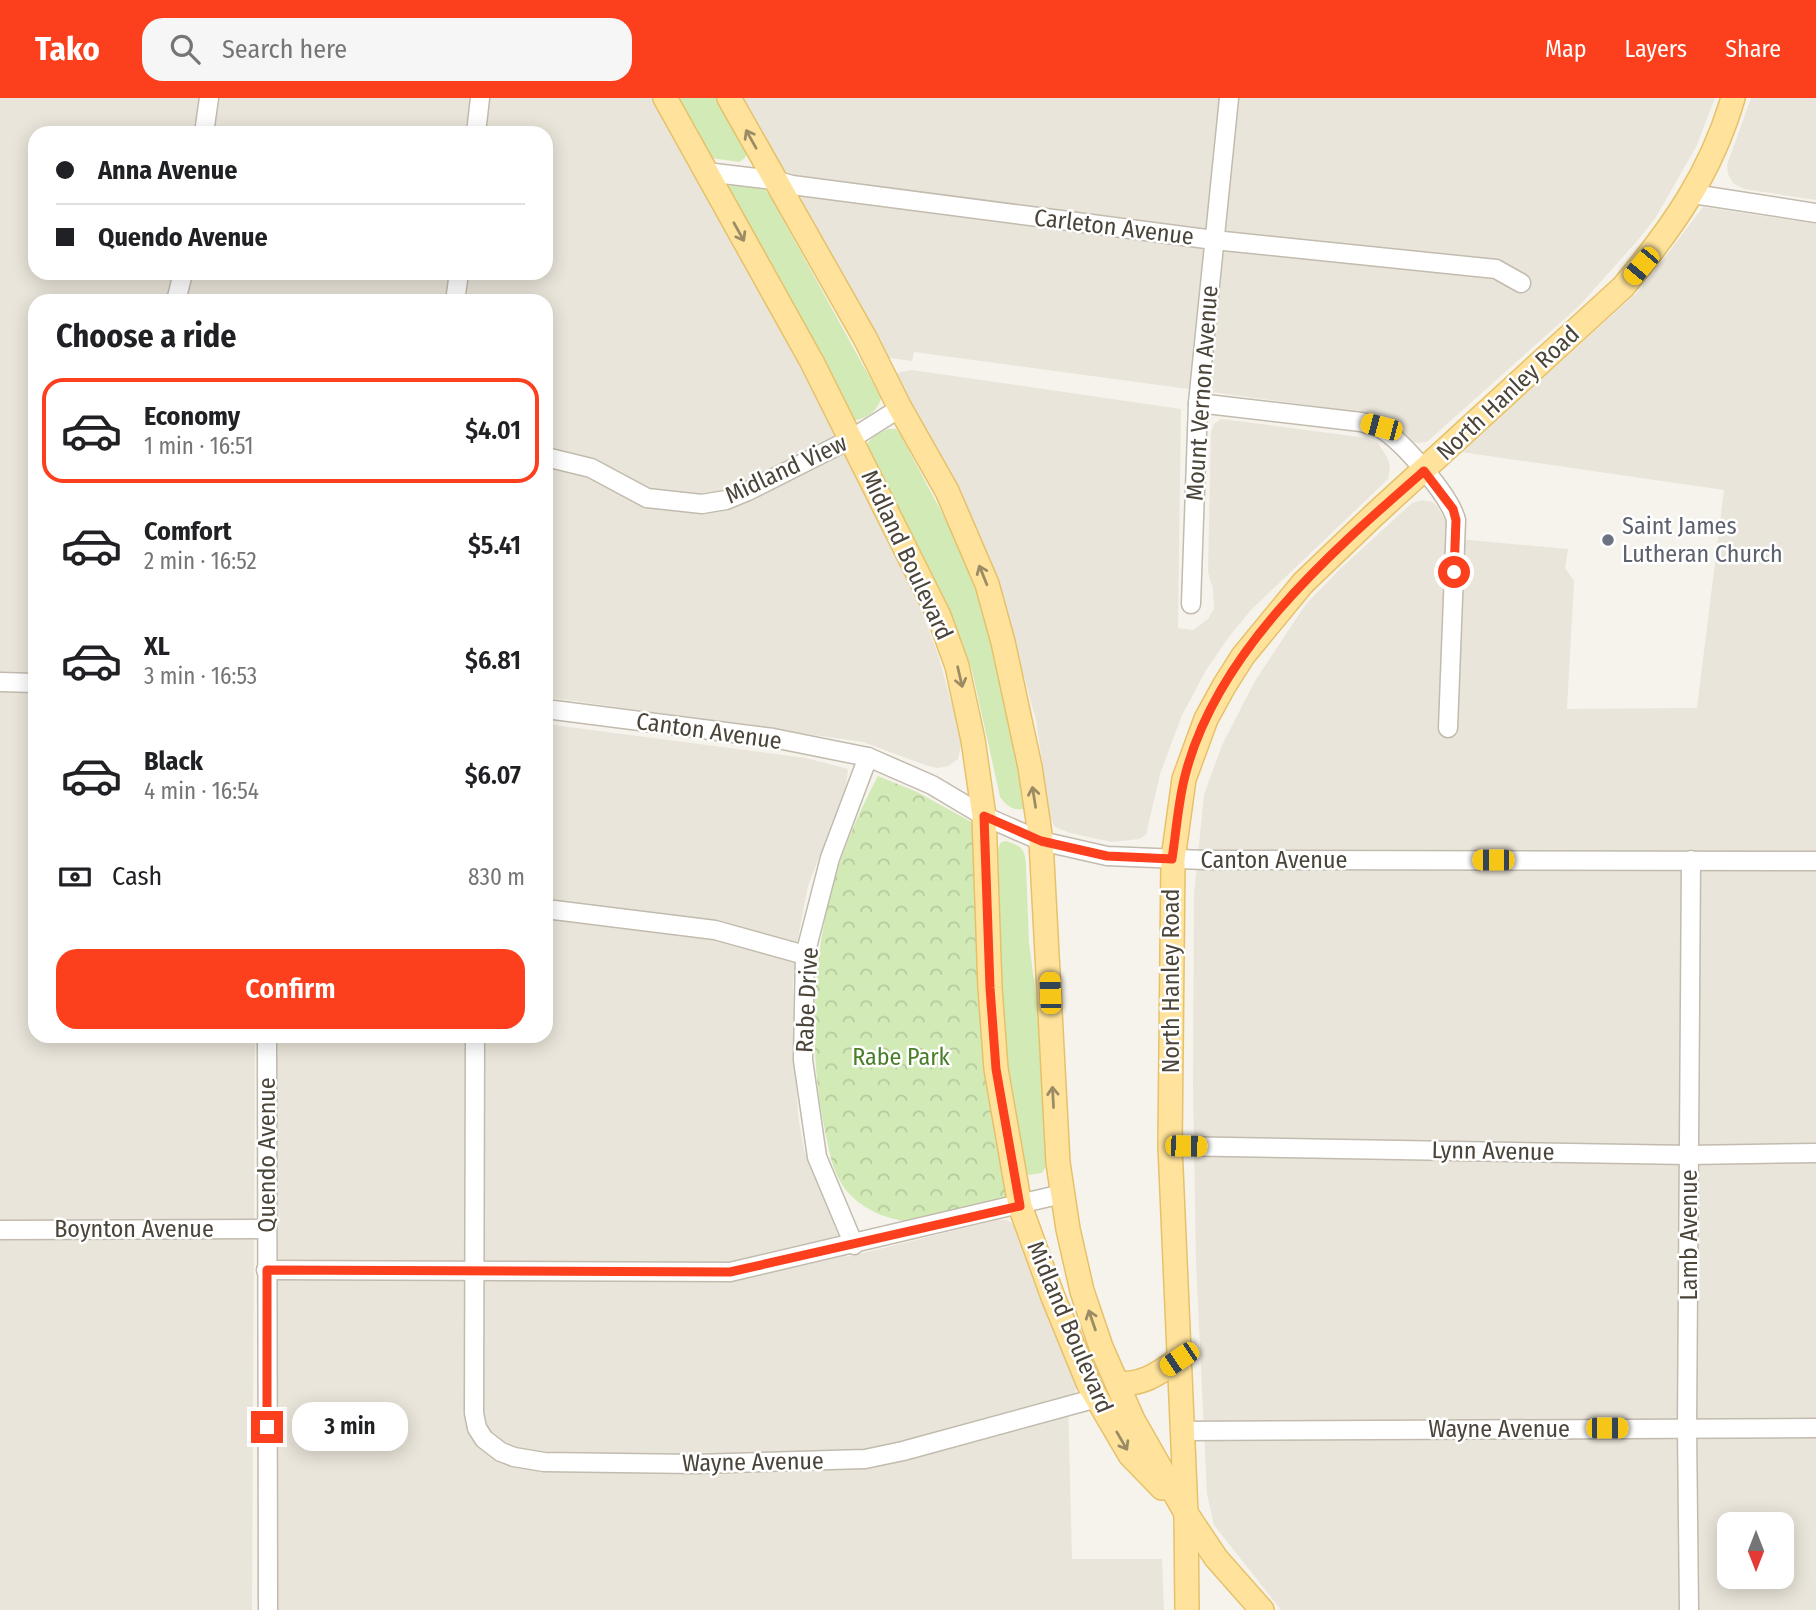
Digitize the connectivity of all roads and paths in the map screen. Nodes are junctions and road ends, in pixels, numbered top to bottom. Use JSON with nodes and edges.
{"nodes":[{"id":1,"x":209,"y":98,"type":"edge"},
{"id":2,"x":480,"y":98,"type":"edge"},
{"id":3,"x":665,"y":98,"type":"edge"},
{"id":4,"x":729,"y":98,"type":"edge"},
{"id":5,"x":1229,"y":98,"type":"edge"},
{"id":6,"x":1733,"y":98,"type":"edge"},
{"id":7,"x":205,"y":126,"type":"edge"},
{"id":8,"x":477,"y":126,"type":"edge"},
{"id":9,"x":706,"y":173,"type":"junction"},
{"id":10,"x":774,"y":180,"type":"junction"},
{"id":11,"x":1693,"y":194,"type":"junction"},
{"id":12,"x":1816,"y":213,"type":"edge"},
{"id":13,"x":1214,"y":240,"type":"junction"},
{"id":14,"x":1521,"y":283,"type":"dead end"},
{"id":15,"x":1198,"y":403,"type":"junction"},
{"id":16,"x":900,"y":408,"type":"junction"},
{"id":17,"x":851,"y":439,"type":"junction"},
{"id":18,"x":553,"y":459,"type":"edge"},
{"id":19,"x":1424,"y":471,"type":"junction"},
{"id":20,"x":1191,"y":604,"type":"dead end"},
{"id":21,"x":0,"y":682,"type":"edge"},
{"id":22,"x":28,"y":683,"type":"edge"},
{"id":23,"x":553,"y":710,"type":"edge"},
{"id":24,"x":1448,"y":728,"type":"dead end"},
{"id":25,"x":867,"y":757,"type":"junction"},
{"id":26,"x":984,"y":816,"type":"junction"},
{"id":27,"x":1041,"y":841,"type":"junction"},
{"id":28,"x":1172,"y":859,"type":"junction"},
{"id":29,"x":1691,"y":860,"type":"junction"},
{"id":30,"x":1816,"y":860,"type":"edge"},
{"id":31,"x":553,"y":910,"type":"edge"},
{"id":32,"x":805,"y":955,"type":"junction"},
{"id":33,"x":267,"y":1043,"type":"edge"},
{"id":34,"x":475,"y":1043,"type":"edge"},
{"id":35,"x":1170,"y":1146,"type":"junction"},
{"id":36,"x":1816,"y":1153,"type":"edge"},
{"id":37,"x":1689,"y":1155,"type":"junction"},
{"id":38,"x":1062,"y":1194,"type":"junction"},
{"id":39,"x":1020,"y":1206,"type":"junction"},
{"id":40,"x":267,"y":1229,"type":"junction"},
{"id":41,"x":0,"y":1230,"type":"edge"},
{"id":42,"x":854,"y":1245,"type":"junction"},
{"id":43,"x":473,"y":1269,"type":"junction"},
{"id":44,"x":267,"y":1270,"type":"junction"},
{"id":45,"x":1179,"y":1359,"type":"junction"},
{"id":46,"x":1117,"y":1383,"type":"junction"},
{"id":47,"x":1097,"y":1398,"type":"junction"},
{"id":48,"x":1687,"y":1428,"type":"junction"},
{"id":49,"x":1816,"y":1428,"type":"edge"},
{"id":50,"x":1182,"y":1431,"type":"junction"},
{"id":51,"x":1186,"y":1513,"type":"junction"},
{"id":52,"x":268,"y":1610,"type":"edge"},
{"id":53,"x":1186,"y":1610,"type":"edge"},
{"id":54,"x":1262,"y":1610,"type":"edge"},
{"id":55,"x":1689,"y":1610,"type":"edge"}],
"edges":[{"from":1,"to":7,"type":"street"},
{"from":2,"to":8,"type":"street"},
{"from":3,"to":9,"type":"main road","name":"Midland Boulevard"},
{"from":10,"to":4,"type":"main road","name":"Midland Boulevard","one_way":true},
{"from":5,"to":13,"type":"street","name":"Mount Vernon Avenue"},
{"from":6,"to":11,"type":"main road","name":"North Hanley Road"},
{"from":9,"to":10,"type":"street","name":"Carleton Avenue"},
{"from":9,"to":17,"type":"main road","name":"Midland Boulevard","one_way":true},
{"from":10,"to":13,"type":"street","name":"Carleton Avenue"},
{"from":10,"to":16,"type":"main road","name":"Midland Boulevard"},
{"from":11,"to":12,"type":"street"},
{"from":11,"to":19,"type":"main road","name":"North Hanley Road"},
{"from":13,"to":14,"type":"street","name":"Carleton Avenue"},
{"from":13,"to":15,"type":"street","name":"Mount Vernon Avenue"},
{"from":15,"to":19,"type":"street"},
{"from":15,"to":20,"type":"street","name":"Mount Vernon Avenue"},
{"from":16,"to":17,"type":"street","name":"Midland View"},
{"from":27,"to":16,"type":"main road","name":"Midland Boulevard","one_way":true},
{"from":17,"to":18,"type":"street","name":"Midland View"},
{"from":17,"to":26,"type":"main road","name":"Midland Boulevard","one_way":true},
{"from":19,"to":24,"type":"street"},
{"from":19,"to":28,"type":"main road","name":"North Hanley Road"},
{"from":21,"to":22,"type":"street"},
{"from":23,"to":25,"type":"street","name":"Canton Avenue"},
{"from":25,"to":26,"type":"street","name":"Canton Avenue"},
{"from":25,"to":32,"type":"street","name":"Rabe Drive"},
{"from":26,"to":27,"type":"street","name":"Canton Avenue"},
{"from":26,"to":39,"type":"main road","name":"Midland Boulevard"},
{"from":27,"to":28,"type":"street","name":"Canton Avenue"},
{"from":38,"to":27,"type":"main road","name":"Midland Boulevard","one_way":true},
{"from":28,"to":29,"type":"street","name":"Canton Avenue"},
{"from":28,"to":35,"type":"main road","name":"North Hanley Road"},
{"from":29,"to":30,"type":"street","name":"Canton Avenue"},
{"from":29,"to":37,"type":"street","name":"Lamb Avenue"},
{"from":31,"to":32,"type":"street"},
{"from":32,"to":42,"type":"street","name":"Rabe Drive"},
{"from":33,"to":40,"type":"street","name":"Quendo Avenue"},
{"from":34,"to":43,"type":"street","name":"Wayne Avenue"},
{"from":35,"to":37,"type":"street","name":"Lynn Avenue"},
{"from":35,"to":45,"type":"main road","name":"North Hanley Road"},
{"from":36,"to":37,"type":"street","name":"Lynn Avenue"},
{"from":37,"to":48,"type":"street","name":"Lamb Avenue"},
{"from":38,"to":39,"type":"street"},
{"from":46,"to":38,"type":"main road","name":"Midland Boulevard","one_way":true},
{"from":39,"to":42,"type":"street"},
{"from":39,"to":47,"type":"main road","name":"Midland Boulevard"},
{"from":40,"to":41,"type":"street","name":"Boynton Avenue"},
{"from":40,"to":44,"type":"street","name":"Quendo Avenue"},
{"from":42,"to":43,"type":"street"},
{"from":43,"to":44,"type":"street"},
{"from":43,"to":47,"type":"street","name":"Wayne Avenue"},
{"from":44,"to":52,"type":"street","name":"Quendo Avenue"},
{"from":45,"to":46,"type":"main road"},
{"from":45,"to":50,"type":"main road","name":"North Hanley Road"},
{"from":46,"to":51,"type":"main road","name":"Midland Boulevard"},
{"from":47,"to":51,"type":"main road","name":"Midland Boulevard","one_way":true},
{"from":48,"to":49,"type":"street","name":"Wayne Avenue"},
{"from":48,"to":50,"type":"street","name":"Wayne Avenue"},
{"from":48,"to":55,"type":"street","name":"Lamb Avenue"},
{"from":50,"to":51,"type":"main road","name":"North Hanley Road"},
{"from":51,"to":53,"type":"main road","name":"North Hanley Road"},
{"from":51,"to":54,"type":"main road","name":"Midland Boulevard"}]}
